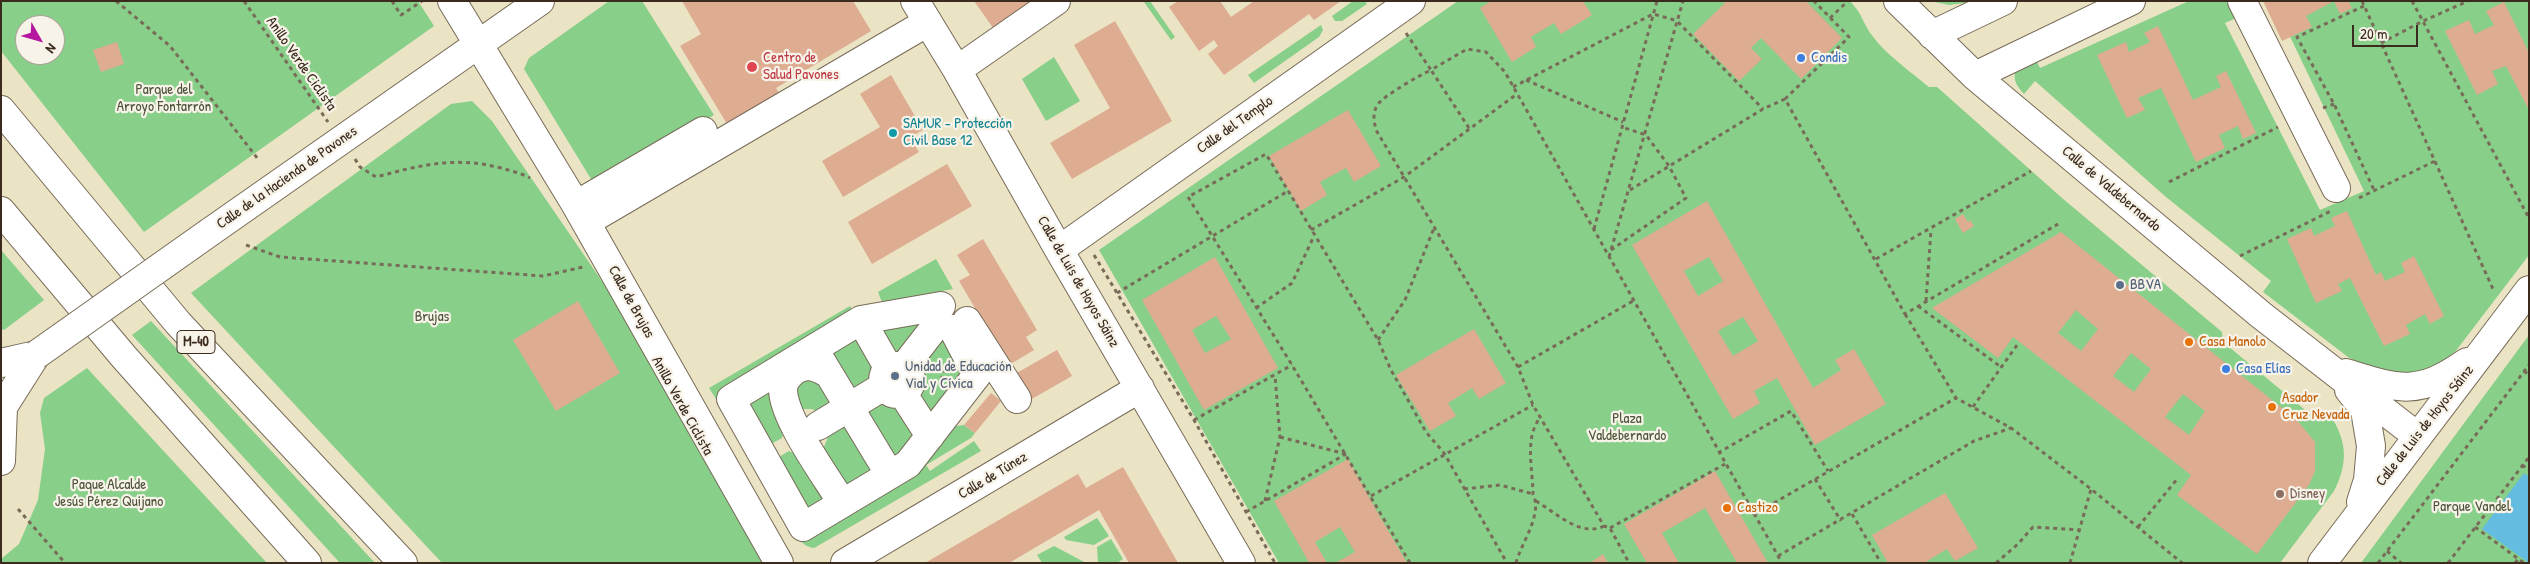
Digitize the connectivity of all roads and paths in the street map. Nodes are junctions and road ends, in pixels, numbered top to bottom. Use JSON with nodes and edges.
{"nodes":[{"id":1,"x":116,"y":1,"type":"edge"},
{"id":2,"x":244,"y":1,"type":"edge"},
{"id":3,"x":392,"y":1,"type":"edge"},
{"id":4,"x":422,"y":1,"type":"edge"},
{"id":5,"x":452,"y":1,"type":"edge"},
{"id":6,"x":540,"y":1,"type":"edge"},
{"id":7,"x":1056,"y":1,"type":"edge"},
{"id":8,"x":1411,"y":1,"type":"edge"},
{"id":9,"x":1658,"y":1,"type":"edge"},
{"id":10,"x":1684,"y":1,"type":"edge"},
{"id":11,"x":1814,"y":1,"type":"edge"},
{"id":12,"x":1848,"y":1,"type":"edge"},
{"id":13,"x":1898,"y":1,"type":"edge"},
{"id":14,"x":2003,"y":1,"type":"edge"},
{"id":15,"x":2131,"y":1,"type":"edge"},
{"id":16,"x":2242,"y":1,"type":"edge"},
{"id":17,"x":2362,"y":1,"type":"edge"},
{"id":18,"x":2412,"y":1,"type":"edge"},
{"id":19,"x":2468,"y":1,"type":"edge"},
{"id":20,"x":2364,"y":6,"type":"junction"},
{"id":21,"x":921,"y":12,"type":"edge"},
{"id":22,"x":1653,"y":14,"type":"junction"},
{"id":23,"x":1830,"y":18,"type":"junction"},
{"id":24,"x":1678,"y":21,"type":"junction"},
{"id":25,"x":2423,"y":21,"type":"junction"},
{"id":26,"x":1405,"y":32,"type":"dead end"},
{"id":27,"x":1932,"y":35,"type":"junction"},
{"id":28,"x":2381,"y":43,"type":"junction"},
{"id":29,"x":478,"y":44,"type":"junction"},
{"id":30,"x":957,"y":70,"type":"junction"},
{"id":31,"x":1431,"y":70,"type":"junction"},
{"id":32,"x":1975,"y":76,"type":"junction"},
{"id":33,"x":1525,"y":80,"type":"junction"},
{"id":34,"x":1513,"y":87,"type":"junction"},
{"id":35,"x":1517,"y":94,"type":"junction"},
{"id":36,"x":1785,"y":99,"type":"junction"},
{"id":37,"x":1763,"y":109,"type":"junction"},
{"id":38,"x":1,"y":110,"type":"edge"},
{"id":39,"x":2300,"y":117,"type":"junction"},
{"id":40,"x":1623,"y":122,"type":"junction"},
{"id":41,"x":1622,"y":127,"type":"junction"},
{"id":42,"x":1469,"y":128,"type":"junction"},
{"id":43,"x":703,"y":131,"type":"dead end"},
{"id":44,"x":1646,"y":135,"type":"junction"},
{"id":45,"x":341,"y":140,"type":"junction"},
{"id":46,"x":258,"y":158,"type":"dead end"},
{"id":47,"x":2435,"y":161,"type":"junction"},
{"id":48,"x":1668,"y":166,"type":"junction"},
{"id":49,"x":2031,"y":171,"type":"dead end"},
{"id":50,"x":1404,"y":176,"type":"junction"},
{"id":51,"x":535,"y":181,"type":"dead end"},
{"id":52,"x":2169,"y":182,"type":"dead end"},
{"id":53,"x":1630,"y":190,"type":"junction"},
{"id":54,"x":2374,"y":190,"type":"junction"},
{"id":55,"x":1288,"y":191,"type":"junction"},
{"id":56,"x":2343,"y":198,"type":"junction"},
{"id":57,"x":1,"y":211,"type":"edge"},
{"id":58,"x":581,"y":213,"type":"junction"},
{"id":59,"x":2529,"y":218,"type":"edge"},
{"id":60,"x":2058,"y":224,"type":"dead end"},
{"id":61,"x":1434,"y":228,"type":"junction"},
{"id":62,"x":1931,"y":229,"type":"junction"},
{"id":63,"x":1311,"y":230,"type":"junction"},
{"id":64,"x":1594,"y":230,"type":"junction"},
{"id":65,"x":1314,"y":235,"type":"junction"},
{"id":66,"x":1211,"y":236,"type":"junction"},
{"id":67,"x":246,"y":245,"type":"dead end"},
{"id":68,"x":1058,"y":250,"type":"junction"},
{"id":69,"x":1091,"y":251,"type":"dead end"},
{"id":70,"x":1611,"y":251,"type":"junction"},
{"id":71,"x":2240,"y":256,"type":"dead end"},
{"id":72,"x":1609,"y":257,"type":"junction"},
{"id":73,"x":1876,"y":259,"type":"junction"},
{"id":74,"x":591,"y":265,"type":"dead end"},
{"id":75,"x":2493,"y":289,"type":"dead end"},
{"id":76,"x":2529,"y":290,"type":"edge"},
{"id":77,"x":1117,"y":292,"type":"junction"},
{"id":78,"x":1633,"y":301,"type":"junction"},
{"id":79,"x":1926,"y":301,"type":"junction"},
{"id":80,"x":1918,"y":306,"type":"junction"},
{"id":81,"x":1256,"y":308,"type":"junction"},
{"id":82,"x":1905,"y":314,"type":"junction"},
{"id":83,"x":949,"y":319,"type":"junction"},
{"id":84,"x":861,"y":320,"type":"junction"},
{"id":85,"x":1378,"y":340,"type":"junction"},
{"id":86,"x":2017,"y":345,"type":"dead end"},
{"id":87,"x":814,"y":348,"type":"junction"},
{"id":88,"x":2484,"y":349,"type":"junction"},
{"id":89,"x":36,"y":355,"type":"junction"},
{"id":90,"x":1,"y":362,"type":"edge"},
{"id":91,"x":2529,"y":364,"type":"edge"},
{"id":92,"x":1292,"y":365,"type":"junction"},
{"id":93,"x":1518,"y":367,"type":"junction"},
{"id":94,"x":2001,"y":367,"type":"junction"},
{"id":95,"x":2330,"y":368,"type":"junction"},
{"id":96,"x":2524,"y":371,"type":"junction"},
{"id":97,"x":829,"y":374,"type":"junction"},
{"id":98,"x":1274,"y":375,"type":"junction"},
{"id":99,"x":2529,"y":375,"type":"edge"},
{"id":100,"x":895,"y":379,"type":"junction"},
{"id":101,"x":1140,"y":388,"type":"junction"},
{"id":102,"x":1956,"y":398,"type":"junction"},
{"id":103,"x":1017,"y":399,"type":"dead end"},
{"id":104,"x":1533,"y":405,"type":"junction"},
{"id":105,"x":849,"y":407,"type":"junction"},
{"id":106,"x":1973,"y":407,"type":"junction"},
{"id":107,"x":1540,"y":418,"type":"junction"},
{"id":108,"x":1194,"y":420,"type":"junction"},
{"id":109,"x":2011,"y":428,"type":"junction"},
{"id":110,"x":802,"y":435,"type":"junction"},
{"id":111,"x":930,"y":436,"type":"junction"},
{"id":112,"x":2417,"y":436,"type":"junction"},
{"id":113,"x":1280,"y":437,"type":"junction"},
{"id":114,"x":1718,"y":453,"type":"junction"},
{"id":115,"x":1346,"y":454,"type":"junction"},
{"id":116,"x":1444,"y":454,"type":"junction"},
{"id":117,"x":762,"y":455,"type":"junction"},
{"id":118,"x":2529,"y":457,"type":"edge"},
{"id":119,"x":1,"y":461,"type":"edge"},
{"id":120,"x":1725,"y":464,"type":"junction"},
{"id":121,"x":2522,"y":465,"type":"junction"},
{"id":122,"x":2529,"y":470,"type":"edge"},
{"id":123,"x":1828,"y":471,"type":"junction"},
{"id":124,"x":890,"y":475,"type":"junction"},
{"id":125,"x":2178,"y":478,"type":"dead end"},
{"id":126,"x":1816,"y":479,"type":"junction"},
{"id":127,"x":1464,"y":489,"type":"junction"},
{"id":128,"x":2091,"y":489,"type":"junction"},
{"id":129,"x":1533,"y":494,"type":"junction"},
{"id":130,"x":1371,"y":496,"type":"junction"},
{"id":131,"x":1265,"y":501,"type":"junction"},
{"id":132,"x":1536,"y":502,"type":"junction"},
{"id":133,"x":842,"y":503,"type":"junction"},
{"id":134,"x":18,"y":509,"type":"dead end"},
{"id":135,"x":1246,"y":512,"type":"junction"},
{"id":136,"x":1852,"y":514,"type":"junction"},
{"id":137,"x":1753,"y":515,"type":"junction"},
{"id":138,"x":2357,"y":516,"type":"junction"},
{"id":139,"x":1840,"y":521,"type":"junction"},
{"id":140,"x":1604,"y":526,"type":"junction"},
{"id":141,"x":2138,"y":527,"type":"junction"},
{"id":142,"x":2475,"y":527,"type":"junction"},
{"id":143,"x":1610,"y":528,"type":"junction"},
{"id":144,"x":2079,"y":530,"type":"junction"},
{"id":145,"x":2387,"y":551,"type":"junction"},
{"id":146,"x":1778,"y":556,"type":"junction"},
{"id":147,"x":2518,"y":558,"type":"junction"},
{"id":148,"x":65,"y":563,"type":"edge"},
{"id":149,"x":307,"y":563,"type":"edge"},
{"id":150,"x":403,"y":563,"type":"edge"},
{"id":151,"x":779,"y":563,"type":"edge"},
{"id":152,"x":845,"y":563,"type":"edge"},
{"id":153,"x":1242,"y":563,"type":"edge"},
{"id":154,"x":1275,"y":563,"type":"edge"},
{"id":155,"x":1410,"y":563,"type":"edge"},
{"id":156,"x":1507,"y":563,"type":"edge"},
{"id":157,"x":1516,"y":563,"type":"edge"},
{"id":158,"x":1629,"y":563,"type":"edge"},
{"id":159,"x":1782,"y":563,"type":"edge"},
{"id":160,"x":1881,"y":563,"type":"edge"},
{"id":161,"x":1996,"y":563,"type":"edge"},
{"id":162,"x":2070,"y":563,"type":"edge"},
{"id":163,"x":2182,"y":563,"type":"edge"},
{"id":164,"x":2322,"y":563,"type":"edge"},
{"id":165,"x":2378,"y":563,"type":"edge"},
{"id":166,"x":2401,"y":563,"type":"edge"},
{"id":167,"x":2448,"y":563,"type":"edge"},
{"id":168,"x":2515,"y":563,"type":"edge"},
{"id":169,"x":2524,"y":563,"type":"edge"}],
"edges":[{"from":1,"to":46,"type":"path"},
{"from":2,"to":45,"type":"path","name":"Anillo Verde Ciclista"},
{"from":3,"to":4,"type":"path"},
{"from":5,"to":29,"type":"main road","name":"Calle de Brujas"},
{"from":6,"to":29,"type":"main road","name":"Calle de la Hacienda de Pavones"},
{"from":7,"to":30,"type":"main road"},
{"from":8,"to":68,"type":"main road","name":"Calle del Templo"},
{"from":9,"to":22,"type":"path"},
{"from":10,"to":24,"type":"path"},
{"from":11,"to":23,"type":"path"},
{"from":12,"to":23,"type":"path"},
{"from":13,"to":27,"type":"main road","name":"Calle de Valdebernardo"},
{"from":14,"to":27,"type":"main road"},
{"from":15,"to":32,"type":"main road"},
{"from":16,"to":39,"type":"main road"},
{"from":17,"to":20,"type":"path"},
{"from":18,"to":25,"type":"path"},
{"from":19,"to":25,"type":"path"},
{"from":20,"to":28,"type":"path"},
{"from":20,"to":54,"type":"path"},
{"from":21,"to":30,"type":"main road","name":"Calle de Luis de Hoyos Sáinz"},
{"from":21,"to":58,"type":"main road"},
{"from":22,"to":24,"type":"path"},
{"from":22,"to":33,"type":"path"},
{"from":22,"to":40,"type":"path"},
{"from":23,"to":36,"type":"path"},
{"from":24,"to":37,"type":"path"},
{"from":24,"to":44,"type":"path"},
{"from":25,"to":28,"type":"path"},
{"from":25,"to":59,"type":"path"},
{"from":26,"to":31,"type":"path"},
{"from":27,"to":32,"type":"main road","name":"Calle de Valdebernardo"},
{"from":28,"to":47,"type":"path"},
{"from":29,"to":45,"type":"main road","name":"Calle de la Hacienda de Pavones"},
{"from":29,"to":58,"type":"main road","name":"Calle de Brujas"},
{"from":30,"to":68,"type":"main road","name":"Calle de Luis de Hoyos Sáinz"},
{"from":31,"to":34,"type":"path"},
{"from":31,"to":42,"type":"path"},
{"from":31,"to":50,"type":"path"},
{"from":32,"to":95,"type":"main road","name":"Calle de Valdebernardo"},
{"from":33,"to":34,"type":"path"},
{"from":33,"to":40,"type":"path"},
{"from":34,"to":35,"type":"path"},
{"from":35,"to":42,"type":"path"},
{"from":35,"to":64,"type":"path"},
{"from":36,"to":37,"type":"path"},
{"from":36,"to":73,"type":"path"},
{"from":37,"to":48,"type":"path"},
{"from":38,"to":150,"type":"main road","number":"M-40"},
{"from":39,"to":52,"type":"path"},
{"from":39,"to":56,"type":"main road"},
{"from":40,"to":41,"type":"path"},
{"from":41,"to":44,"type":"path"},
{"from":41,"to":64,"type":"path"},
{"from":42,"to":50,"type":"path"},
{"from":43,"to":58,"type":"main road"},
{"from":44,"to":48,"type":"path"},
{"from":44,"to":53,"type":"path"},
{"from":45,"to":51,"type":"path","name":"Anillo Verde Ciclista"},
{"from":45,"to":89,"type":"main road","name":"Calle de la Hacienda de Pavones","bridge":true},
{"from":47,"to":54,"type":"path"},
{"from":47,"to":75,"type":"path"},
{"from":48,"to":53,"type":"path"},
{"from":48,"to":70,"type":"path"},
{"from":49,"to":62,"type":"path"},
{"from":50,"to":61,"type":"path"},
{"from":50,"to":63,"type":"path"},
{"from":53,"to":70,"type":"path"},
{"from":54,"to":56,"type":"path"},
{"from":55,"to":63,"type":"path"},
{"from":55,"to":66,"type":"path"},
{"from":55,"to":66,"type":"path"},
{"from":56,"to":71,"type":"path"},
{"from":57,"to":149,"type":"main road"},
{"from":58,"to":151,"type":"main road","name":"Calle de Brujas"},
{"from":60,"to":79,"type":"path"},
{"from":61,"to":85,"type":"path"},
{"from":61,"to":93,"type":"path"},
{"from":62,"to":73,"type":"path"},
{"from":62,"to":79,"type":"path"},
{"from":63,"to":65,"type":"path"},
{"from":64,"to":72,"type":"path"},
{"from":65,"to":81,"type":"path"},
{"from":65,"to":85,"type":"path"},
{"from":66,"to":77,"type":"path"},
{"from":66,"to":81,"type":"path"},
{"from":67,"to":74,"type":"path"},
{"from":68,"to":101,"type":"main road","name":"Calle de Luis de Hoyos Sáinz"},
{"from":69,"to":77,"type":"path"},
{"from":70,"to":72,"type":"path"},
{"from":72,"to":78,"type":"path"},
{"from":73,"to":82,"type":"path"},
{"from":76,"to":88,"type":"main road","name":"Calle de Luis de Hoyos Sáinz"},
{"from":77,"to":108,"type":"path"},
{"from":78,"to":93,"type":"path"},
{"from":78,"to":114,"type":"path"},
{"from":79,"to":80,"type":"path"},
{"from":80,"to":82,"type":"path"},
{"from":80,"to":94,"type":"path"},
{"from":81,"to":92,"type":"path"},
{"from":82,"to":102,"type":"path"},
{"from":83,"to":84,"type":"main road"},
{"from":83,"to":100,"type":"main road"},
{"from":83,"to":103,"type":"main road"},
{"from":83,"to":111,"type":"main road"},
{"from":84,"to":87,"type":"main road"},
{"from":84,"to":100,"type":"main road"},
{"from":85,"to":116,"type":"path"},
{"from":86,"to":94,"type":"path"},
{"from":87,"to":97,"type":"main road"},
{"from":87,"to":117,"type":"main road"},
{"from":88,"to":95,"type":"main road","name":"Calle de Valdebernardo"},
{"from":88,"to":112,"type":"main road","name":"Calle de Luis de Hoyos Sáinz"},
{"from":89,"to":90,"type":"main road"},
{"from":89,"to":119,"type":"main road"},
{"from":91,"to":96,"type":"path"},
{"from":92,"to":98,"type":"path"},
{"from":92,"to":115,"type":"path"},
{"from":93,"to":104,"type":"path"},
{"from":94,"to":106,"type":"path"},
{"from":95,"to":112,"type":"main road","name":"Calle de Valdebernardo"},
{"from":95,"to":138,"type":"main road","name":"Calle de Valdebernardo"},
{"from":96,"to":99,"type":"path"},
{"from":96,"to":145,"type":"path"},
{"from":97,"to":105,"type":"main road"},
{"from":97,"to":110,"type":"main road"},
{"from":98,"to":108,"type":"path"},
{"from":98,"to":113,"type":"path"},
{"from":100,"to":105,"type":"main road"},
{"from":100,"to":111,"type":"main road"},
{"from":101,"to":152,"type":"main road","name":"Calle de Túnez"},
{"from":101,"to":153,"type":"main road","name":"Calle de Luis de Hoyos Sáinz"},
{"from":102,"to":106,"type":"path"},
{"from":102,"to":123,"type":"path"},
{"from":104,"to":107,"type":"path"},
{"from":104,"to":116,"type":"path"},
{"from":105,"to":110,"type":"main road"},
{"from":105,"to":124,"type":"main road"},
{"from":106,"to":109,"type":"path"},
{"from":107,"to":129,"type":"path"},
{"from":107,"to":140,"type":"path"},
{"from":108,"to":135,"type":"path"},
{"from":109,"to":128,"type":"path"},
{"from":109,"to":136,"type":"path"},
{"from":110,"to":117,"type":"main road"},
{"from":110,"to":133,"type":"main road"},
{"from":111,"to":124,"type":"main road"},
{"from":112,"to":138,"type":"main road","name":"Calle de Luis de Hoyos Sáinz"},
{"from":113,"to":115,"type":"path"},
{"from":113,"to":131,"type":"path"},
{"from":114,"to":120,"type":"path"},
{"from":114,"to":123,"type":"path"},
{"from":115,"to":130,"type":"path"},
{"from":115,"to":131,"type":"path"},
{"from":116,"to":127,"type":"path"},
{"from":116,"to":130,"type":"path"},
{"from":117,"to":133,"type":"main road"},
{"from":118,"to":121,"type":"path"},
{"from":120,"to":137,"type":"path"},
{"from":120,"to":143,"type":"path"},
{"from":121,"to":122,"type":"path"},
{"from":121,"to":142,"type":"path"},
{"from":123,"to":126,"type":"path"},
{"from":124,"to":133,"type":"main road"},
{"from":125,"to":141,"type":"path"},
{"from":126,"to":137,"type":"path"},
{"from":126,"to":139,"type":"path"},
{"from":127,"to":129,"type":"path"},
{"from":127,"to":156,"type":"path"},
{"from":128,"to":141,"type":"path"},
{"from":128,"to":144,"type":"path"},
{"from":129,"to":132,"type":"path"},
{"from":130,"to":155,"type":"path"},
{"from":131,"to":135,"type":"path"},
{"from":132,"to":140,"type":"path"},
{"from":132,"to":157,"type":"path"},
{"from":134,"to":148,"type":"path"},
{"from":135,"to":154,"type":"path"},
{"from":136,"to":139,"type":"path"},
{"from":136,"to":160,"type":"path"},
{"from":137,"to":146,"type":"path"},
{"from":138,"to":164,"type":"main road","name":"Calle de Luis de Hoyos Sáinz"},
{"from":139,"to":146,"type":"path"},
{"from":140,"to":143,"type":"path"},
{"from":141,"to":163,"type":"path"},
{"from":142,"to":147,"type":"path"},
{"from":142,"to":167,"type":"path"},
{"from":143,"to":158,"type":"path"},
{"from":144,"to":161,"type":"path"},
{"from":144,"to":162,"type":"path"},
{"from":145,"to":165,"type":"path"},
{"from":145,"to":166,"type":"path"},
{"from":146,"to":159,"type":"path"},
{"from":147,"to":168,"type":"path"},
{"from":147,"to":169,"type":"path"}]}
